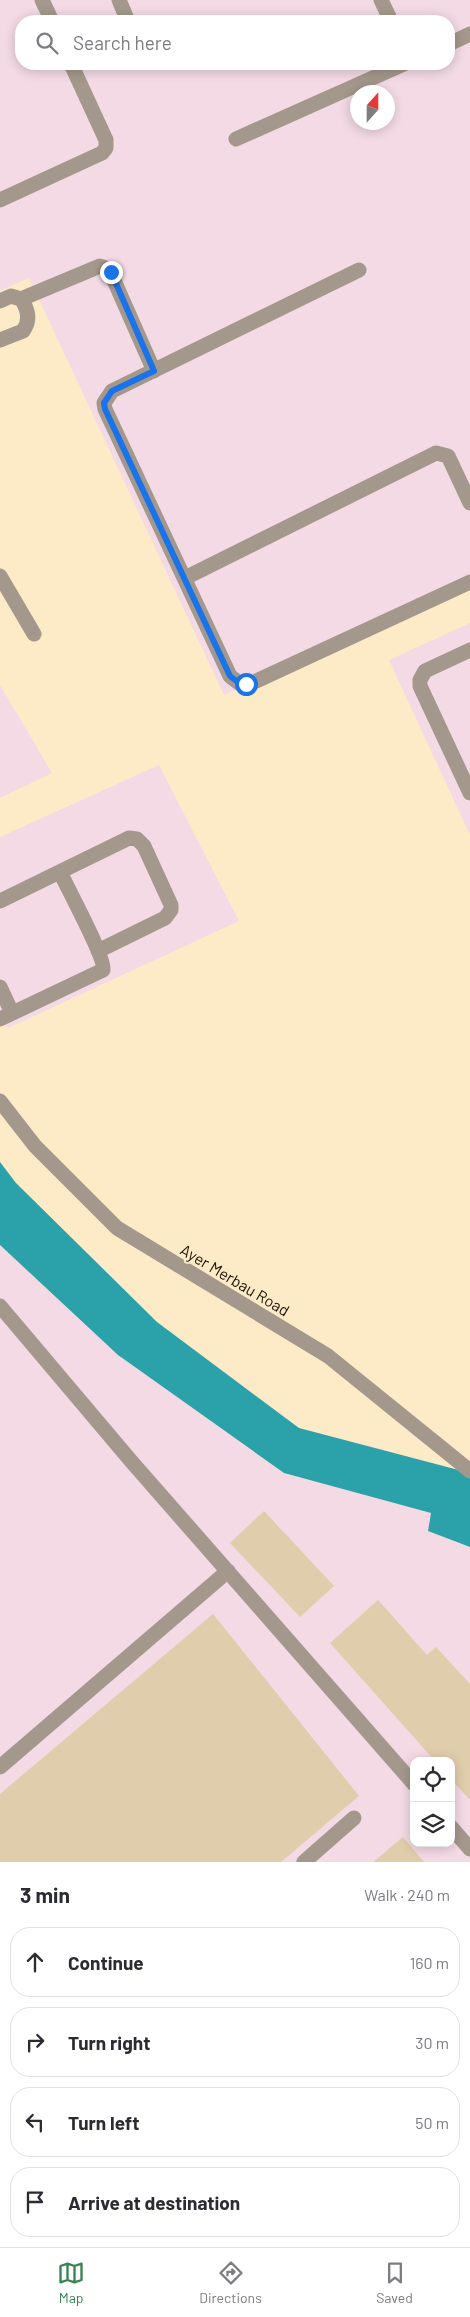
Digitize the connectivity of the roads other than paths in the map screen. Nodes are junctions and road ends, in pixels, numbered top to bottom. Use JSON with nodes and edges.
{"nodes":[{"id":1,"x":42,"y":0,"type":"edge"},
{"id":2,"x":119,"y":0,"type":"edge"},
{"id":3,"x":381,"y":0,"type":"edge"},
{"id":4,"x":49,"y":15,"type":"edge"},
{"id":5,"x":125,"y":15,"type":"edge"},
{"id":6,"x":388,"y":15,"type":"edge"},
{"id":7,"x":470,"y":34,"type":"edge"},
{"id":8,"x":455,"y":41,"type":"edge"},
{"id":9,"x":74,"y":70,"type":"edge"},
{"id":10,"x":391,"y":70,"type":"edge"},
{"id":11,"x":236,"y":139,"type":"dead end"},
{"id":12,"x":0,"y":200,"type":"edge"},
{"id":13,"x":359,"y":270,"type":"dead end"},
{"id":14,"x":21,"y":299,"type":"junction"},
{"id":15,"x":0,"y":301,"type":"edge"},
{"id":16,"x":0,"y":340,"type":"edge"},
{"id":17,"x":154,"y":371,"type":"junction"},
{"id":18,"x":470,"y":503,"type":"edge"},
{"id":19,"x":0,"y":576,"type":"edge"},
{"id":20,"x":185,"y":578,"type":"junction"},
{"id":21,"x":470,"y":582,"type":"edge"},
{"id":22,"x":34,"y":634,"type":"dead end"},
{"id":23,"x":470,"y":650,"type":"edge"},
{"id":24,"x":470,"y":793,"type":"edge"},
{"id":25,"x":60,"y":872,"type":"junction"},
{"id":26,"x":0,"y":901,"type":"edge"},
{"id":27,"x":98,"y":951,"type":"junction"},
{"id":28,"x":0,"y":987,"type":"edge"},
{"id":29,"x":6,"y":1016,"type":"edge"},
{"id":30,"x":0,"y":1101,"type":"edge"},
{"id":31,"x":0,"y":1306,"type":"edge"},
{"id":32,"x":470,"y":1471,"type":"edge"},
{"id":33,"x":228,"y":1571,"type":"junction"},
{"id":34,"x":0,"y":1767,"type":"edge"},
{"id":35,"x":410,"y":1779,"type":"edge"},
{"id":36,"x":354,"y":1818,"type":"dead end"},
{"id":37,"x":455,"y":1832,"type":"edge"},
{"id":38,"x":470,"y":1849,"type":"edge"},
{"id":39,"x":304,"y":1862,"type":"edge"}],
"edges":[{"from":1,"to":4,"type":"street"},
{"from":2,"to":5,"type":"street"},
{"from":3,"to":6,"type":"street"},
{"from":7,"to":8,"type":"street"},
{"from":9,"to":12,"type":"street"},
{"from":10,"to":11,"type":"street"},
{"from":13,"to":17,"type":"street"},
{"from":14,"to":15,"type":"street"},
{"from":14,"to":16,"type":"street"},
{"from":14,"to":17,"type":"street"},
{"from":17,"to":20,"type":"street"},
{"from":18,"to":20,"type":"street"},
{"from":19,"to":22,"type":"street"},
{"from":20,"to":21,"type":"street"},
{"from":23,"to":24,"type":"street"},
{"from":25,"to":26,"type":"street"},
{"from":25,"to":27,"type":"street"},
{"from":25,"to":27,"type":"street"},
{"from":27,"to":29,"type":"street"},
{"from":28,"to":29,"type":"street"},
{"from":30,"to":32,"type":"street","name":"Ayer Merbau Road"},
{"from":31,"to":33,"type":"street"},
{"from":33,"to":34,"type":"street"},
{"from":33,"to":35,"type":"street"},
{"from":36,"to":39,"type":"street"},
{"from":37,"to":38,"type":"street"}]}
